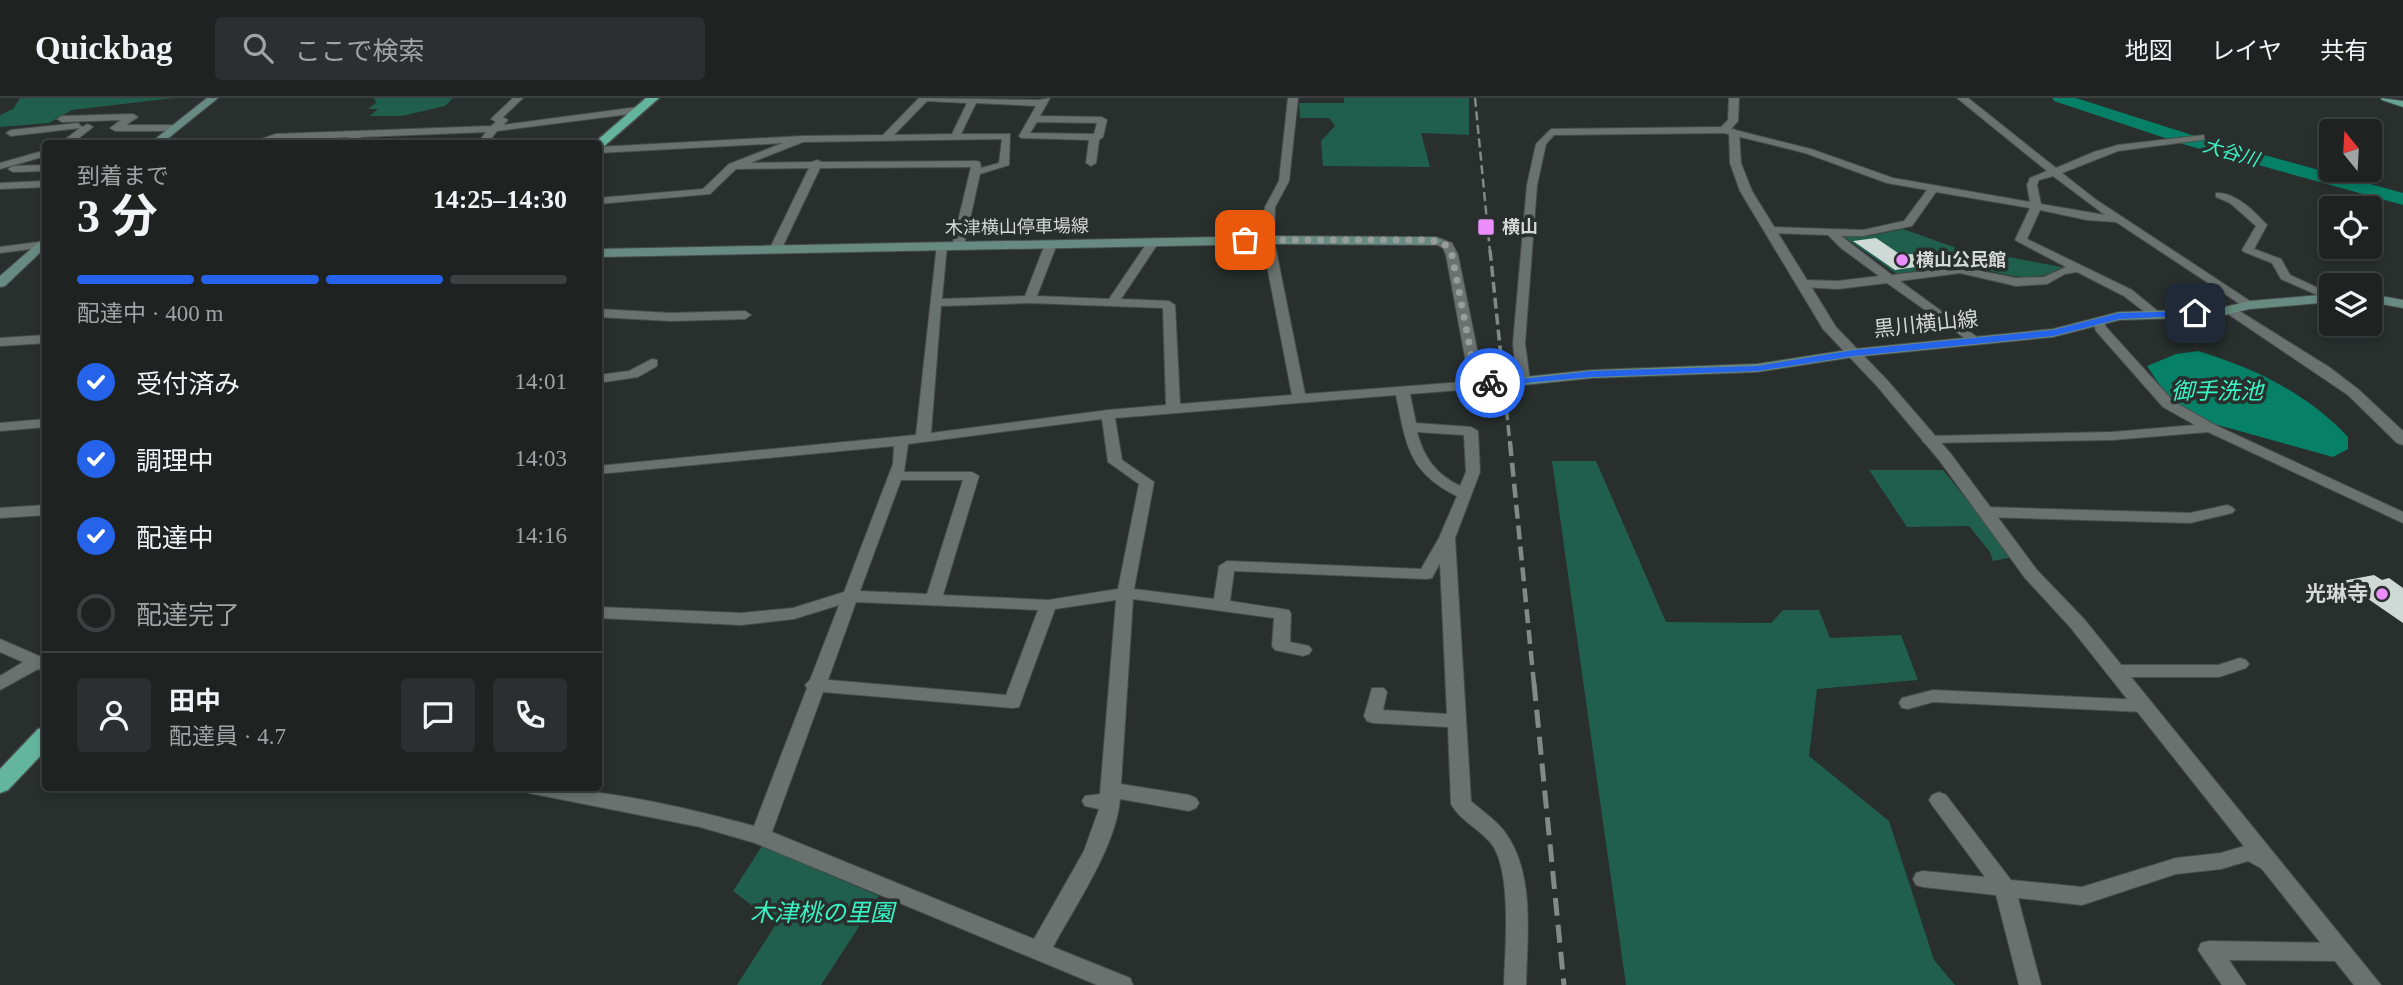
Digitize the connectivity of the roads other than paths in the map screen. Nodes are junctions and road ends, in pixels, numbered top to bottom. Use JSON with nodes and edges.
{"nodes":[{"id":1,"x":214,"y":98,"type":"edge"},
{"id":2,"x":519,"y":98,"type":"edge"},
{"id":3,"x":653,"y":98,"type":"edge"},
{"id":4,"x":924,"y":98,"type":"edge"},
{"id":5,"x":1293,"y":98,"type":"edge"},
{"id":6,"x":1734,"y":98,"type":"edge"},
{"id":7,"x":1962,"y":98,"type":"edge"},
{"id":8,"x":2386,"y":98,"type":"edge"},
{"id":9,"x":973,"y":100,"type":"junction"},
{"id":10,"x":1044,"y":100,"type":"edge"},
{"id":11,"x":2403,"y":104,"type":"edge"},
{"id":12,"x":114,"y":110,"type":"dead end"},
{"id":13,"x":638,"y":110,"type":"junction"},
{"id":14,"x":102,"y":117,"type":"junction"},
{"id":15,"x":62,"y":119,"type":"dead end"},
{"id":16,"x":1032,"y":119,"type":"junction"},
{"id":17,"x":92,"y":125,"type":"junction"},
{"id":18,"x":174,"y":128,"type":"junction"},
{"id":19,"x":494,"y":129,"type":"junction"},
{"id":20,"x":1729,"y":131,"type":"junction"},
{"id":21,"x":11,"y":133,"type":"dead end"},
{"id":22,"x":39,"y":133,"type":"junction"},
{"id":23,"x":80,"y":133,"type":"junction"},
{"id":24,"x":360,"y":134,"type":"junction"},
{"id":25,"x":1007,"y":136,"type":"junction"},
{"id":26,"x":1024,"y":136,"type":"junction"},
{"id":27,"x":1094,"y":136,"type":"junction"},
{"id":28,"x":886,"y":137,"type":"junction"},
{"id":29,"x":955,"y":137,"type":"junction"},
{"id":30,"x":2198,"y":137,"type":"dead end"},
{"id":31,"x":802,"y":139,"type":"junction"},
{"id":32,"x":70,"y":140,"type":"edge"},
{"id":33,"x":159,"y":140,"type":"edge"},
{"id":34,"x":265,"y":140,"type":"edge"},
{"id":35,"x":351,"y":140,"type":"edge"},
{"id":36,"x":485,"y":140,"type":"edge"},
{"id":37,"x":602,"y":142,"type":"edge"},
{"id":38,"x":18,"y":147,"type":"dead end"},
{"id":39,"x":602,"y":150,"type":"edge"},
{"id":40,"x":42,"y":154,"type":"edge"},
{"id":41,"x":817,"y":163,"type":"junction"},
{"id":42,"x":1091,"y":163,"type":"dead end"},
{"id":43,"x":733,"y":166,"type":"junction"},
{"id":44,"x":42,"y":168,"type":"edge"},
{"id":45,"x":1,"y":169,"type":"edge"},
{"id":46,"x":975,"y":172,"type":"junction"},
{"id":47,"x":2057,"y":174,"type":"junction"},
{"id":48,"x":42,"y":177,"type":"edge"},
{"id":49,"x":42,"y":184,"type":"edge"},
{"id":50,"x":29,"y":185,"type":"junction"},
{"id":51,"x":0,"y":186,"type":"edge"},
{"id":52,"x":1933,"y":189,"type":"junction"},
{"id":53,"x":2220,"y":195,"type":"dead end"},
{"id":54,"x":602,"y":201,"type":"edge"},
{"id":55,"x":2036,"y":206,"type":"junction"},
{"id":56,"x":2116,"y":219,"type":"junction"},
{"id":57,"x":1771,"y":230,"type":"junction"},
{"id":58,"x":1832,"y":233,"type":"junction"},
{"id":59,"x":1268,"y":240,"type":"junction"},
{"id":60,"x":1436,"y":241,"type":"joint"},
{"id":61,"x":1153,"y":242,"type":"junction"},
{"id":62,"x":42,"y":243,"type":"edge"},
{"id":63,"x":1051,"y":244,"type":"junction"},
{"id":64,"x":42,"y":245,"type":"edge"},
{"id":65,"x":941,"y":246,"type":"junction"},
{"id":66,"x":958,"y":246,"type":"junction"},
{"id":67,"x":776,"y":248,"type":"junction"},
{"id":68,"x":0,"y":250,"type":"edge"},
{"id":69,"x":602,"y":253,"type":"edge"},
{"id":70,"x":2081,"y":268,"type":"junction"},
{"id":71,"x":1890,"y":278,"type":"junction"},
{"id":72,"x":0,"y":283,"type":"edge"},
{"id":73,"x":1804,"y":284,"type":"junction"},
{"id":74,"x":2319,"y":292,"type":"edge"},
{"id":75,"x":1030,"y":299,"type":"junction"},
{"id":76,"x":2319,"y":299,"type":"edge"},
{"id":77,"x":2382,"y":300,"type":"edge"},
{"id":78,"x":1113,"y":302,"type":"junction"},
{"id":79,"x":935,"y":303,"type":"junction"},
{"id":80,"x":2403,"y":304,"type":"edge"},
{"id":81,"x":2250,"y":305,"type":"junction"},
{"id":82,"x":2233,"y":311,"type":"junction"},
{"id":83,"x":602,"y":313,"type":"edge"},
{"id":84,"x":2154,"y":313,"type":"junction"},
{"id":85,"x":745,"y":315,"type":"dead end"},
{"id":86,"x":2099,"y":321,"type":"junction"},
{"id":87,"x":42,"y":339,"type":"edge"},
{"id":88,"x":1973,"y":340,"type":"junction"},
{"id":89,"x":0,"y":342,"type":"edge"},
{"id":90,"x":1854,"y":353,"type":"junction"},
{"id":91,"x":652,"y":363,"type":"dead end"},
{"id":92,"x":602,"y":378,"type":"edge"},
{"id":93,"x":1523,"y":381,"type":"junction"},
{"id":94,"x":1477,"y":384,"type":"junction"},
{"id":95,"x":1402,"y":390,"type":"junction"},
{"id":96,"x":1299,"y":397,"type":"junction"},
{"id":97,"x":1173,"y":408,"type":"junction"},
{"id":98,"x":1108,"y":414,"type":"junction"},
{"id":99,"x":42,"y":424,"type":"edge"},
{"id":100,"x":1410,"y":426,"type":"junction"},
{"id":101,"x":0,"y":427,"type":"edge"},
{"id":102,"x":2210,"y":428,"type":"junction"},
{"id":103,"x":923,"y":438,"type":"junction"},
{"id":104,"x":1929,"y":440,"type":"junction"},
{"id":105,"x":2403,"y":440,"type":"edge"},
{"id":106,"x":901,"y":441,"type":"junction"},
{"id":107,"x":602,"y":470,"type":"edge"},
{"id":108,"x":895,"y":475,"type":"junction"},
{"id":109,"x":1465,"y":494,"type":"junction"},
{"id":110,"x":42,"y":510,"type":"edge"},
{"id":111,"x":2227,"y":510,"type":"dead end"},
{"id":112,"x":1985,"y":512,"type":"junction"},
{"id":113,"x":0,"y":513,"type":"edge"},
{"id":114,"x":2403,"y":518,"type":"edge"},
{"id":115,"x":1447,"y":538,"type":"junction"},
{"id":116,"x":1125,"y":593,"type":"junction"},
{"id":117,"x":848,"y":596,"type":"junction"},
{"id":118,"x":933,"y":600,"type":"junction"},
{"id":119,"x":1048,"y":605,"type":"junction"},
{"id":120,"x":1221,"y":606,"type":"junction"},
{"id":121,"x":602,"y":612,"type":"edge"},
{"id":122,"x":0,"y":645,"type":"edge"},
{"id":123,"x":1303,"y":650,"type":"dead end"},
{"id":124,"x":41,"y":664,"type":"edge"},
{"id":125,"x":2240,"y":664,"type":"dead end"},
{"id":126,"x":2115,"y":671,"type":"junction"},
{"id":127,"x":0,"y":684,"type":"edge"},
{"id":128,"x":814,"y":685,"type":"junction"},
{"id":129,"x":1378,"y":692,"type":"dead end"},
{"id":130,"x":1908,"y":703,"type":"dead end"},
{"id":131,"x":2143,"y":706,"type":"junction"},
{"id":132,"x":1456,"y":721,"type":"junction"},
{"id":133,"x":42,"y":740,"type":"edge"},
{"id":134,"x":0,"y":784,"type":"edge"},
{"id":135,"x":552,"y":791,"type":"edge"},
{"id":136,"x":1105,"y":798,"type":"junction"},
{"id":137,"x":1939,"y":800,"type":"dead end"},
{"id":138,"x":1189,"y":803,"type":"dead end"},
{"id":139,"x":760,"y":836,"type":"junction"},
{"id":140,"x":2274,"y":870,"type":"junction"},
{"id":141,"x":1923,"y":879,"type":"dead end"},
{"id":142,"x":2005,"y":888,"type":"junction"},
{"id":143,"x":1039,"y":951,"type":"junction"},
{"id":144,"x":2341,"y":952,"type":"junction"},
{"id":145,"x":1122,"y":985,"type":"edge"},
{"id":146,"x":1515,"y":985,"type":"edge"},
{"id":147,"x":2030,"y":985,"type":"edge"},
{"id":148,"x":2235,"y":985,"type":"edge"},
{"id":149,"x":2369,"y":985,"type":"edge"}],
"edges":[{"from":1,"to":18,"type":"main road"},
{"from":2,"to":19,"type":"street"},
{"from":3,"to":13,"type":"highway"},
{"from":4,"to":9,"type":"street"},
{"from":4,"to":28,"type":"street"},
{"from":5,"to":59,"type":"street"},
{"from":6,"to":20,"type":"street"},
{"from":7,"to":47,"type":"street"},
{"from":8,"to":11,"type":"main road"},
{"from":9,"to":10,"type":"street"},
{"from":9,"to":29,"type":"street"},
{"from":10,"to":16,"type":"street"},
{"from":12,"to":14,"type":"street"},
{"from":13,"to":19,"type":"street"},
{"from":13,"to":37,"type":"highway"},
{"from":14,"to":15,"type":"street"},
{"from":14,"to":17,"type":"street"},
{"from":14,"to":18,"type":"street"},
{"from":16,"to":26,"type":"street"},
{"from":16,"to":27,"type":"street"},
{"from":17,"to":22,"type":"street"},
{"from":17,"to":23,"type":"street"},
{"from":18,"to":33,"type":"main road"},
{"from":19,"to":24,"type":"street"},
{"from":19,"to":36,"type":"street"},
{"from":20,"to":52,"type":"street"},
{"from":20,"to":57,"type":"street"},
{"from":20,"to":93,"type":"street"},
{"from":21,"to":22,"type":"street"},
{"from":22,"to":23,"type":"street"},
{"from":22,"to":38,"type":"street"},
{"from":23,"to":32,"type":"street"},
{"from":24,"to":34,"type":"street"},
{"from":24,"to":35,"type":"street"},
{"from":25,"to":26,"type":"street"},
{"from":25,"to":29,"type":"street"},
{"from":25,"to":46,"type":"street"},
{"from":26,"to":27,"type":"street"},
{"from":27,"to":42,"type":"street"},
{"from":28,"to":29,"type":"street"},
{"from":28,"to":31,"type":"street"},
{"from":30,"to":47,"type":"street"},
{"from":31,"to":39,"type":"street"},
{"from":31,"to":43,"type":"street"},
{"from":40,"to":45,"type":"street"},
{"from":41,"to":43,"type":"street"},
{"from":41,"to":46,"type":"street"},
{"from":41,"to":67,"type":"street"},
{"from":43,"to":54,"type":"street"},
{"from":44,"to":45,"type":"street"},
{"from":46,"to":66,"type":"street"},
{"from":47,"to":55,"type":"street"},
{"from":47,"to":56,"type":"street"},
{"from":48,"to":50,"type":"street"},
{"from":49,"to":50,"type":"street"},
{"from":50,"to":51,"type":"street"},
{"from":52,"to":55,"type":"street"},
{"from":52,"to":58,"type":"street"},
{"from":53,"to":74,"type":"street"},
{"from":55,"to":56,"type":"street"},
{"from":55,"to":70,"type":"street"},
{"from":56,"to":81,"type":"street"},
{"from":57,"to":58,"type":"street"},
{"from":57,"to":73,"type":"street"},
{"from":58,"to":71,"type":"street"},
{"from":59,"to":60,"type":"main road","name":"木津横山停車場線"},
{"from":59,"to":61,"type":"main road","name":"木津横山停車場線"},
{"from":59,"to":96,"type":"street"},
{"from":60,"to":94,"type":"street"},
{"from":61,"to":63,"type":"main road","name":"木津横山停車場線"},
{"from":61,"to":78,"type":"street"},
{"from":62,"to":68,"type":"street"},
{"from":63,"to":66,"type":"main road","name":"木津横山停車場線"},
{"from":63,"to":75,"type":"street"},
{"from":64,"to":72,"type":"main road"},
{"from":65,"to":66,"type":"main road","name":"木津横山停車場線"},
{"from":65,"to":67,"type":"main road","name":"木津横山停車場線"},
{"from":65,"to":79,"type":"street"},
{"from":67,"to":69,"type":"main road","name":"木津横山停車場線"},
{"from":70,"to":71,"type":"street"},
{"from":70,"to":84,"type":"street"},
{"from":71,"to":73,"type":"street"},
{"from":71,"to":88,"type":"street"},
{"from":73,"to":90,"type":"street"},
{"from":75,"to":78,"type":"street"},
{"from":75,"to":79,"type":"street"},
{"from":76,"to":81,"type":"main road","name":"黒川横山線"},
{"from":77,"to":80,"type":"main road"},
{"from":78,"to":97,"type":"street"},
{"from":79,"to":103,"type":"street"},
{"from":81,"to":82,"type":"main road","name":"黒川横山線"},
{"from":82,"to":84,"type":"main road","name":"黒川横山線"},
{"from":82,"to":105,"type":"street"},
{"from":83,"to":85,"type":"street"},
{"from":84,"to":86,"type":"main road","name":"黒川横山線"},
{"from":86,"to":88,"type":"main road","name":"黒川横山線"},
{"from":86,"to":102,"type":"street"},
{"from":87,"to":89,"type":"street"},
{"from":88,"to":90,"type":"main road","name":"黒川横山線"},
{"from":90,"to":93,"type":"main road","name":"黒川横山線"},
{"from":90,"to":104,"type":"street"},
{"from":91,"to":92,"type":"street"},
{"from":93,"to":94,"type":"street"},
{"from":94,"to":95,"type":"street"},
{"from":95,"to":96,"type":"street"},
{"from":95,"to":100,"type":"street"},
{"from":96,"to":97,"type":"street"},
{"from":97,"to":98,"type":"street"},
{"from":98,"to":103,"type":"street"},
{"from":98,"to":116,"type":"street"},
{"from":99,"to":101,"type":"street"},
{"from":100,"to":109,"type":"street"},
{"from":100,"to":109,"type":"street"},
{"from":102,"to":104,"type":"street"},
{"from":102,"to":114,"type":"street"},
{"from":103,"to":106,"type":"street"},
{"from":104,"to":112,"type":"street"},
{"from":106,"to":107,"type":"street"},
{"from":106,"to":108,"type":"street"},
{"from":108,"to":117,"type":"street"},
{"from":108,"to":118,"type":"street"},
{"from":109,"to":115,"type":"street"},
{"from":110,"to":113,"type":"street"},
{"from":111,"to":112,"type":"street"},
{"from":112,"to":126,"type":"street"},
{"from":115,"to":120,"type":"street"},
{"from":115,"to":132,"type":"street"},
{"from":116,"to":119,"type":"street"},
{"from":116,"to":120,"type":"street"},
{"from":116,"to":136,"type":"street"},
{"from":117,"to":118,"type":"street"},
{"from":117,"to":121,"type":"street"},
{"from":117,"to":128,"type":"street"},
{"from":118,"to":119,"type":"street"},
{"from":119,"to":128,"type":"street"},
{"from":120,"to":123,"type":"street"},
{"from":122,"to":124,"type":"street"},
{"from":124,"to":127,"type":"street"},
{"from":125,"to":126,"type":"street"},
{"from":126,"to":131,"type":"street"},
{"from":128,"to":139,"type":"street"},
{"from":129,"to":132,"type":"street"},
{"from":130,"to":131,"type":"street"},
{"from":131,"to":140,"type":"street"},
{"from":132,"to":146,"type":"street"},
{"from":133,"to":134,"type":"highway"},
{"from":135,"to":139,"type":"street"},
{"from":136,"to":138,"type":"street"},
{"from":136,"to":143,"type":"street"},
{"from":137,"to":142,"type":"street"},
{"from":139,"to":143,"type":"street"},
{"from":140,"to":142,"type":"street"},
{"from":140,"to":144,"type":"street"},
{"from":141,"to":142,"type":"street"},
{"from":142,"to":147,"type":"street"},
{"from":143,"to":145,"type":"street"},
{"from":144,"to":148,"type":"street"},
{"from":144,"to":149,"type":"street"}]}
